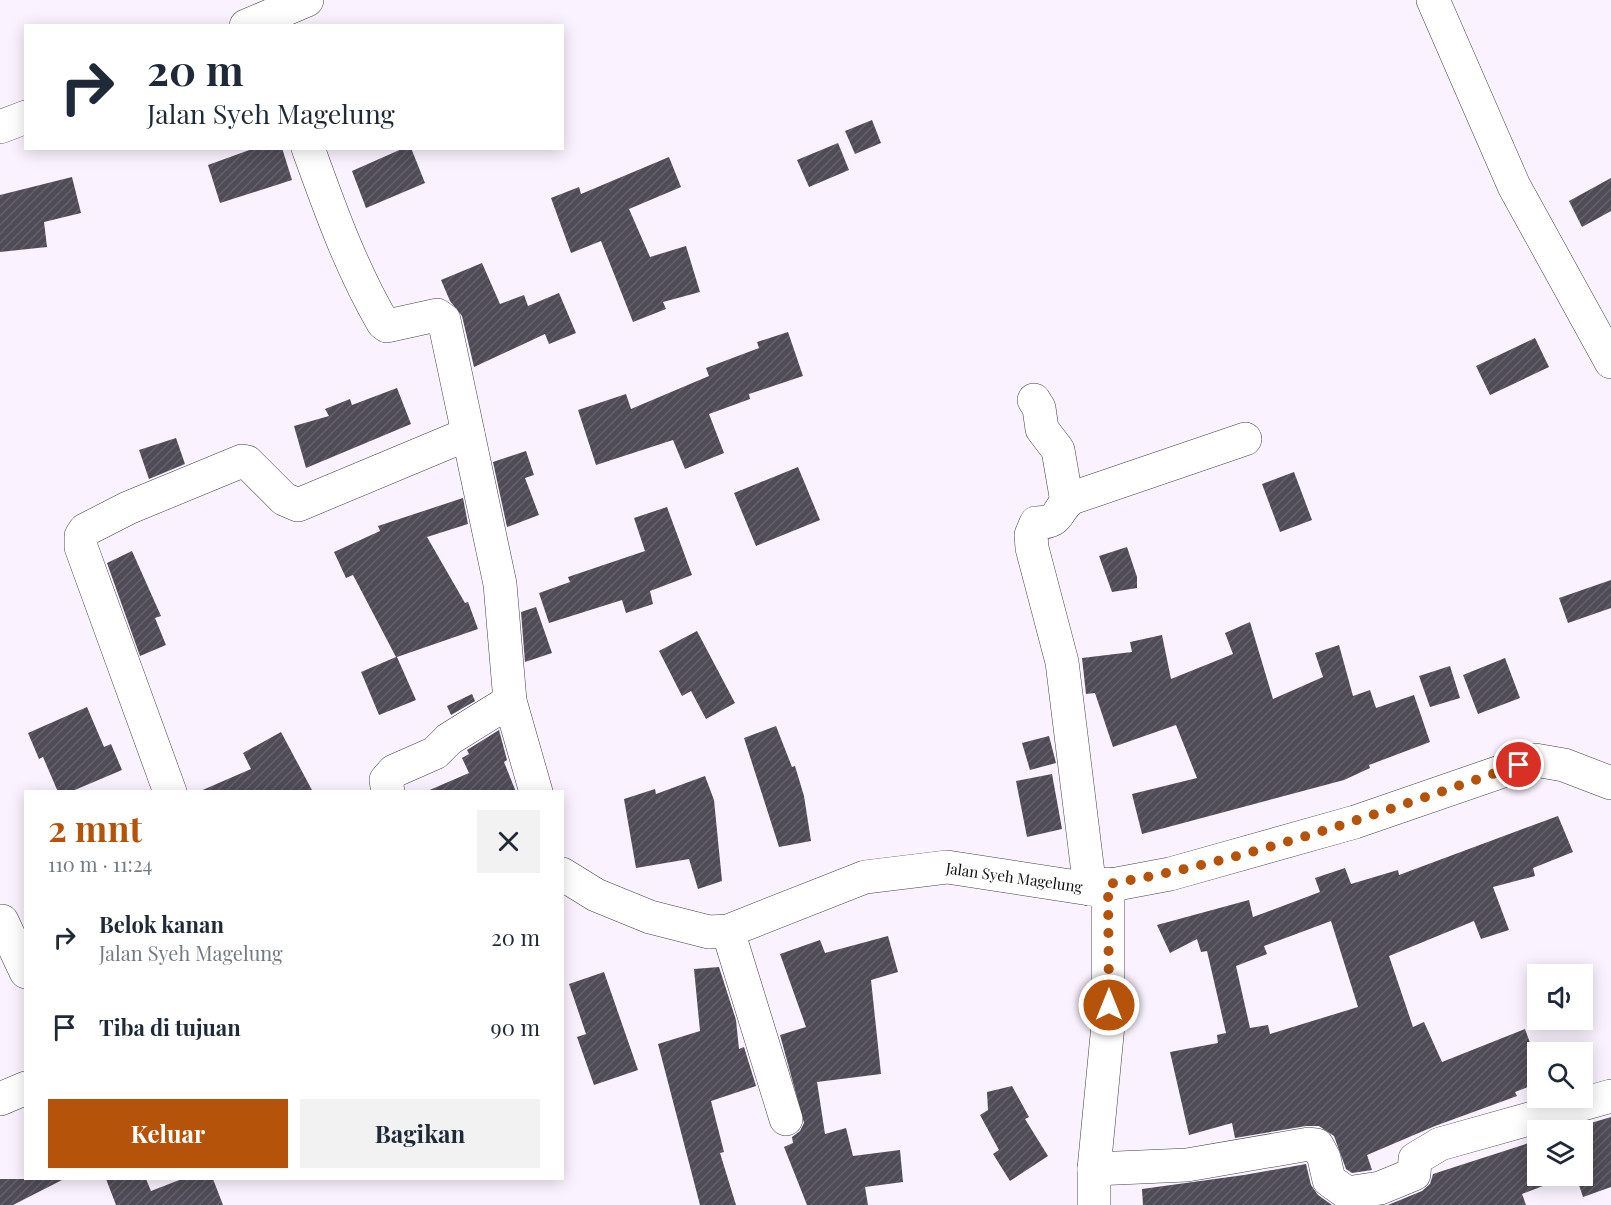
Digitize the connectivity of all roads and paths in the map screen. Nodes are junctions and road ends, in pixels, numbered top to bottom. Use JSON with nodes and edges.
{"nodes":[{"id":1,"x":307,"y":0,"type":"edge"},
{"id":2,"x":1433,"y":0,"type":"edge"},
{"id":3,"x":257,"y":23,"type":"edge"},
{"id":4,"x":24,"y":118,"type":"edge"},
{"id":5,"x":0,"y":127,"type":"edge"},
{"id":6,"x":309,"y":150,"type":"edge"},
{"id":7,"x":1611,"y":362,"type":"edge"},
{"id":8,"x":1034,"y":400,"type":"dead end"},
{"id":9,"x":468,"y":434,"type":"junction"},
{"id":10,"x":1245,"y":439,"type":"dead end"},
{"id":11,"x":1067,"y":502,"type":"junction"},
{"id":12,"x":510,"y":700,"type":"junction"},
{"id":13,"x":1611,"y":783,"type":"edge"},
{"id":14,"x":169,"y":790,"type":"edge"},
{"id":15,"x":388,"y":790,"type":"edge"},
{"id":16,"x":535,"y":790,"type":"edge"},
{"id":17,"x":564,"y":875,"type":"edge"},
{"id":18,"x":1099,"y":887,"type":"junction"},
{"id":19,"x":2,"y":921,"type":"dead end"},
{"id":20,"x":728,"y":931,"type":"junction"},
{"id":21,"x":24,"y":968,"type":"edge"},
{"id":22,"x":24,"y":1089,"type":"edge"},
{"id":23,"x":1611,"y":1096,"type":"edge"},
{"id":24,"x":0,"y":1099,"type":"edge"},
{"id":25,"x":786,"y":1119,"type":"dead end"},
{"id":26,"x":1094,"y":1169,"type":"junction"},
{"id":27,"x":1094,"y":1205,"type":"edge"}],
"edges":[{"from":1,"to":3,"type":"street"},
{"from":2,"to":7,"type":"street"},
{"from":4,"to":5,"type":"street"},
{"from":6,"to":9,"type":"street"},
{"from":8,"to":11,"type":"street"},
{"from":9,"to":12,"type":"street"},
{"from":9,"to":14,"type":"street"},
{"from":10,"to":11,"type":"street"},
{"from":11,"to":18,"type":"street"},
{"from":12,"to":15,"type":"street"},
{"from":12,"to":16,"type":"street"},
{"from":13,"to":18,"type":"street","name":"Jalan Syeh Magelung"},
{"from":17,"to":20,"type":"street","name":"Jalan Syeh Magelung"},
{"from":18,"to":20,"type":"street","name":"Jalan Syeh Magelung"},
{"from":18,"to":26,"type":"street"},
{"from":19,"to":21,"type":"street"},
{"from":20,"to":25,"type":"street"},
{"from":22,"to":24,"type":"street"},
{"from":23,"to":26,"type":"street"},
{"from":26,"to":27,"type":"street"}]}
